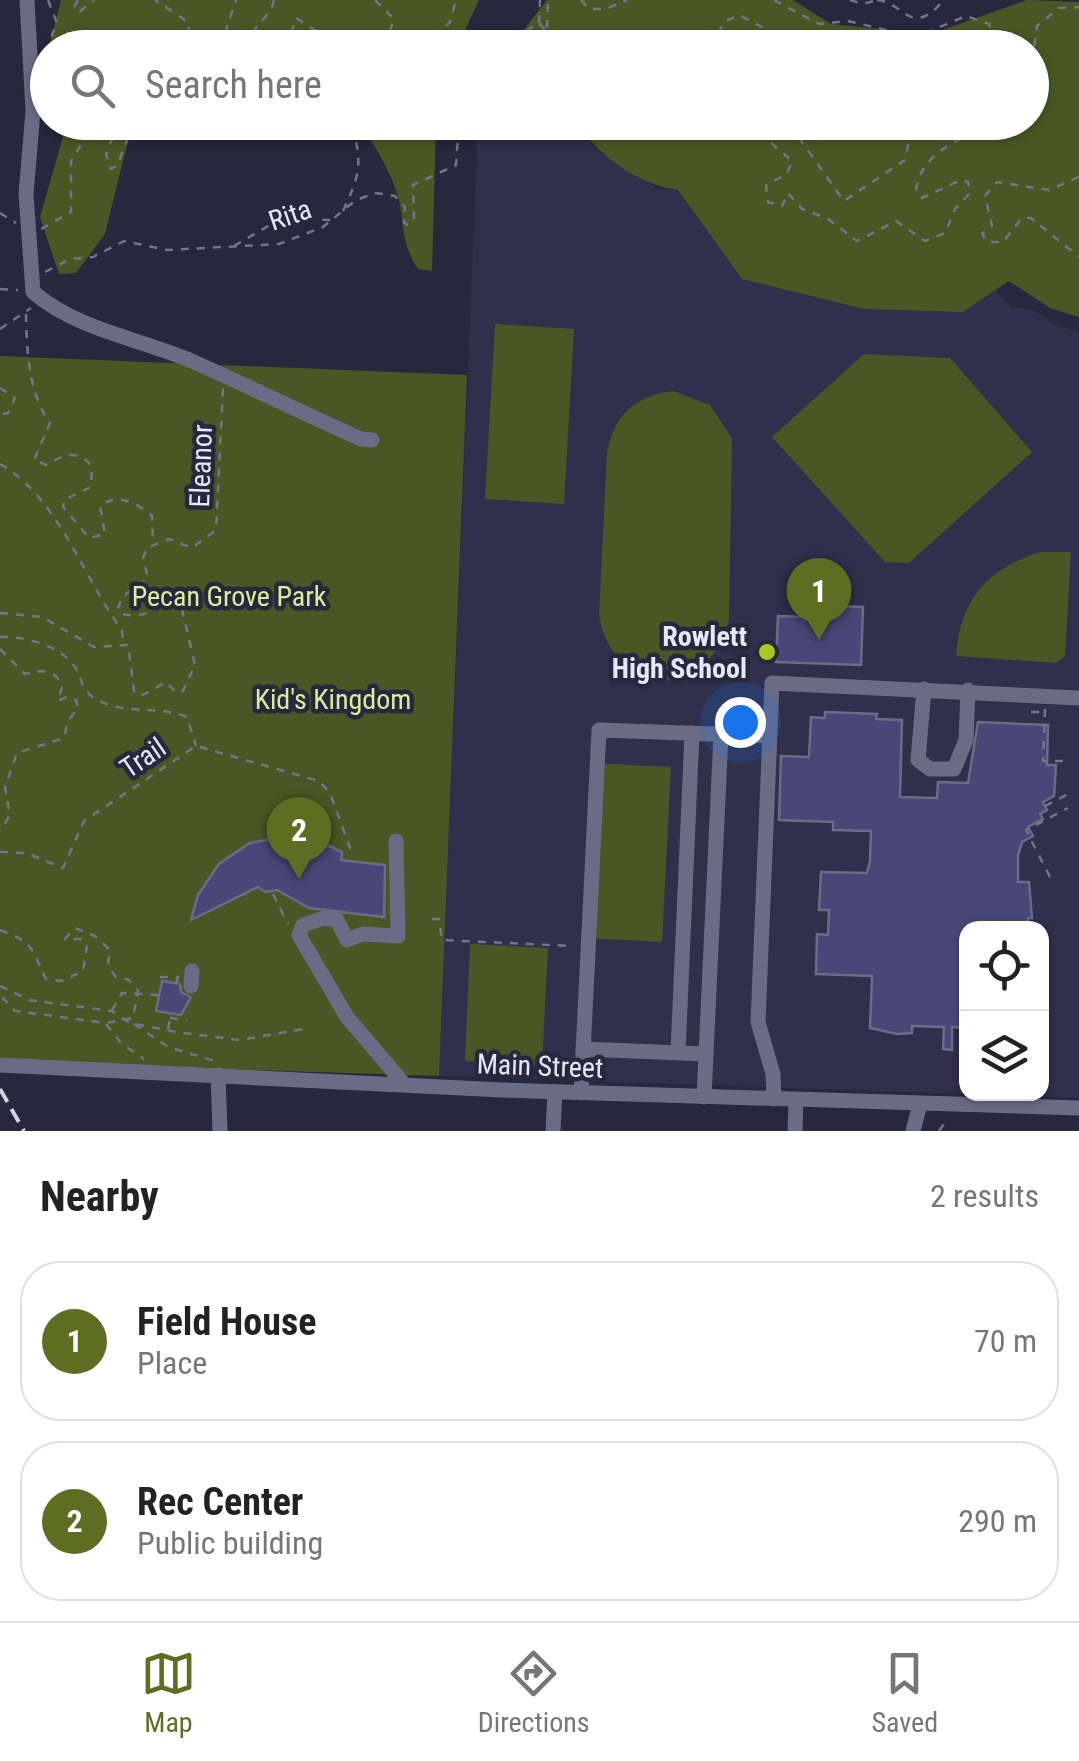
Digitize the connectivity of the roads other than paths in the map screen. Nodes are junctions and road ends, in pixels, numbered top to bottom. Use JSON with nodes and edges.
{"nodes":[{"id":1,"x":27,"y":0,"type":"edge"},
{"id":2,"x":30,"y":67,"type":"edge"},
{"id":3,"x":31,"y":140,"type":"edge"},
{"id":4,"x":372,"y":440,"type":"dead end"},
{"id":5,"x":924,"y":689,"type":"junction"},
{"id":6,"x":968,"y":690,"type":"junction"},
{"id":7,"x":1079,"y":698,"type":"edge"},
{"id":8,"x":692,"y":733,"type":"junction"},
{"id":9,"x":721,"y":734,"type":"junction"},
{"id":10,"x":769,"y":736,"type":"junction"},
{"id":11,"x":396,"y":842,"type":"dead end"},
{"id":12,"x":583,"y":1050,"type":"junction"},
{"id":13,"x":374,"y":1051,"type":"junction"},
{"id":14,"x":678,"y":1052,"type":"junction"},
{"id":15,"x":706,"y":1054,"type":"junction"},
{"id":16,"x":0,"y":1066,"type":"edge"},
{"id":17,"x":218,"y":1075,"type":"junction"},
{"id":18,"x":377,"y":1083,"type":"junction"},
{"id":19,"x":404,"y":1084,"type":"junction"},
{"id":20,"x":554,"y":1092,"type":"junction"},
{"id":21,"x":581,"y":1092,"type":"junction"},
{"id":22,"x":704,"y":1097,"type":"junction"},
{"id":23,"x":774,"y":1099,"type":"junction"},
{"id":24,"x":796,"y":1100,"type":"junction"},
{"id":25,"x":1079,"y":1108,"type":"edge"},
{"id":26,"x":919,"y":1121,"type":"edge"},
{"id":27,"x":220,"y":1131,"type":"edge"},
{"id":28,"x":553,"y":1131,"type":"edge"},
{"id":29,"x":795,"y":1131,"type":"edge"}],
"edges":[{"from":1,"to":2,"type":"street"},
{"from":3,"to":4,"type":"street"},
{"from":5,"to":6,"type":"street"},
{"from":5,"to":6,"type":"street"},
{"from":5,"to":10,"type":"street"},
{"from":6,"to":7,"type":"street"},
{"from":8,"to":9,"type":"street"},
{"from":8,"to":12,"type":"street"},
{"from":8,"to":14,"type":"street"},
{"from":9,"to":10,"type":"street"},
{"from":9,"to":15,"type":"street"},
{"from":10,"to":23,"type":"street"},
{"from":11,"to":13,"type":"street"},
{"from":12,"to":14,"type":"street"},
{"from":12,"to":21,"type":"street"},
{"from":13,"to":18,"type":"street"},
{"from":13,"to":19,"type":"street"},
{"from":14,"to":15,"type":"street"},
{"from":15,"to":22,"type":"street"},
{"from":16,"to":17,"type":"street","name":"Main Street"},
{"from":17,"to":18,"type":"street","name":"Main Street"},
{"from":17,"to":27,"type":"street"},
{"from":18,"to":19,"type":"street","name":"Main Street"},
{"from":19,"to":20,"type":"street","name":"Main Street"},
{"from":20,"to":21,"type":"street","name":"Main Street"},
{"from":20,"to":28,"type":"street"},
{"from":21,"to":22,"type":"street","name":"Main Street"},
{"from":22,"to":23,"type":"street","name":"Main Street"},
{"from":23,"to":24,"type":"street","name":"Main Street"},
{"from":24,"to":26,"type":"street","name":"Main Street"},
{"from":24,"to":29,"type":"street"},
{"from":25,"to":26,"type":"street","name":"Main Street"}]}
